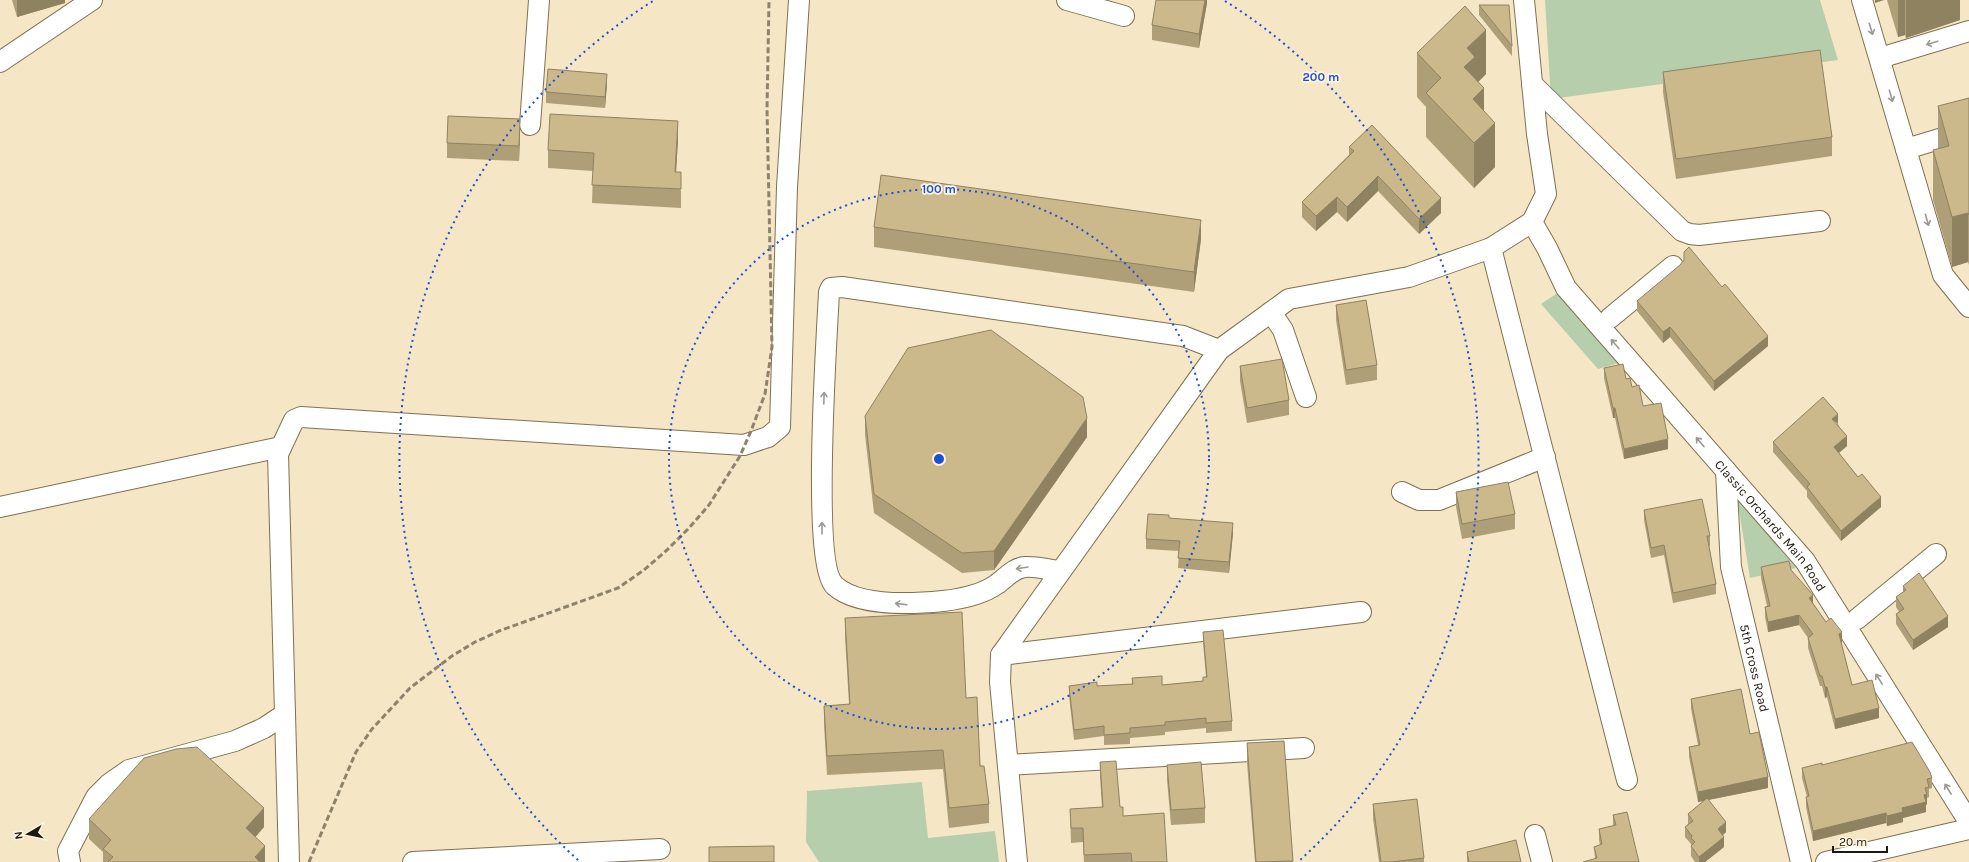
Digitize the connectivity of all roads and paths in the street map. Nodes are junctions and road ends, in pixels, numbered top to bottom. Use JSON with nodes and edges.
{"nodes":[{"id":1,"x":92,"y":0,"type":"edge"},
{"id":2,"x":539,"y":0,"type":"edge"},
{"id":3,"x":799,"y":0,"type":"edge"},
{"id":4,"x":1067,"y":0,"type":"edge"},
{"id":5,"x":1524,"y":0,"type":"edge"},
{"id":6,"x":1862,"y":0,"type":"edge"},
{"id":7,"x":70,"y":7,"type":"edge"},
{"id":8,"x":1124,"y":16,"type":"dead end"},
{"id":9,"x":1969,"y":31,"type":"edge"},
{"id":10,"x":1880,"y":58,"type":"junction"},
{"id":11,"x":0,"y":62,"type":"edge"},
{"id":12,"x":1532,"y":84,"type":"junction"},
{"id":13,"x":530,"y":125,"type":"dead end"},
{"id":14,"x":1969,"y":130,"type":"edge"},
{"id":15,"x":1906,"y":149,"type":"junction"},
{"id":16,"x":1820,"y":221,"type":"dead end"},
{"id":17,"x":1532,"y":222,"type":"junction"},
{"id":18,"x":1491,"y":248,"type":"junction"},
{"id":19,"x":1547,"y":248,"type":"junction"},
{"id":20,"x":1673,"y":266,"type":"dead end"},
{"id":21,"x":1969,"y":307,"type":"edge"},
{"id":22,"x":1272,"y":312,"type":"junction"},
{"id":23,"x":1610,"y":318,"type":"junction"},
{"id":24,"x":1219,"y":350,"type":"junction"},
{"id":25,"x":1306,"y":397,"type":"dead end"},
{"id":26,"x":281,"y":447,"type":"junction"},
{"id":27,"x":1545,"y":457,"type":"junction"},
{"id":28,"x":1726,"y":471,"type":"junction"},
{"id":29,"x":1402,"y":492,"type":"dead end"},
{"id":30,"x":0,"y":507,"type":"edge"},
{"id":31,"x":1936,"y":554,"type":"dead end"},
{"id":32,"x":1060,"y":571,"type":"junction"},
{"id":33,"x":1361,"y":612,"type":"dead end"},
{"id":34,"x":1857,"y":619,"type":"junction"},
{"id":35,"x":1002,"y":655,"type":"junction"},
{"id":36,"x":285,"y":714,"type":"junction"},
{"id":37,"x":1304,"y":748,"type":"dead end"},
{"id":38,"x":1008,"y":765,"type":"junction"},
{"id":39,"x":1627,"y":780,"type":"dead end"},
{"id":40,"x":1969,"y":797,"type":"edge"},
{"id":41,"x":1969,"y":822,"type":"edge"},
{"id":42,"x":1969,"y":829,"type":"edge"},
{"id":43,"x":1535,"y":835,"type":"dead end"},
{"id":44,"x":660,"y":849,"type":"dead end"},
{"id":45,"x":70,"y":862,"type":"edge"},
{"id":46,"x":289,"y":862,"type":"edge"},
{"id":47,"x":413,"y":862,"type":"edge"},
{"id":48,"x":1017,"y":862,"type":"edge"},
{"id":49,"x":1542,"y":862,"type":"edge"},
{"id":50,"x":1802,"y":862,"type":"edge"},
{"id":51,"x":1826,"y":862,"type":"edge"}],
"edges":[{"from":1,"to":7,"type":"street"},
{"from":2,"to":13,"type":"street"},
{"from":3,"to":26,"type":"street"},
{"from":4,"to":8,"type":"street"},
{"from":5,"to":12,"type":"street"},
{"from":6,"to":10,"type":"street","one_way":true},
{"from":7,"to":11,"type":"street"},
{"from":9,"to":10,"type":"street","one_way":true},
{"from":10,"to":15,"type":"street","one_way":true},
{"from":12,"to":16,"type":"street"},
{"from":12,"to":17,"type":"street"},
{"from":14,"to":15,"type":"street"},
{"from":15,"to":21,"type":"street","one_way":true},
{"from":17,"to":18,"type":"street"},
{"from":17,"to":19,"type":"street","name":"Classic Orchards Main Road"},
{"from":18,"to":22,"type":"street"},
{"from":18,"to":27,"type":"street"},
{"from":19,"to":23,"type":"street","name":"Classic Orchards Main Road"},
{"from":28,"to":19,"type":"street","name":"Classic Orchards Main Road","one_way":true},
{"from":20,"to":23,"type":"street"},
{"from":22,"to":24,"type":"street"},
{"from":22,"to":25,"type":"street"},
{"from":23,"to":34,"type":"street","name":"Classic Orchards Main Road"},
{"from":24,"to":32,"type":"street"},
{"from":32,"to":24,"type":"street","one_way":true},
{"from":26,"to":30,"type":"street"},
{"from":26,"to":36,"type":"street"},
{"from":27,"to":29,"type":"street"},
{"from":27,"to":39,"type":"street"},
{"from":41,"to":28,"type":"street","name":"Classic Orchards Main Road","one_way":true},
{"from":28,"to":50,"type":"street","name":"5th Cross Road"},
{"from":31,"to":34,"type":"street"},
{"from":32,"to":35,"type":"street"},
{"from":33,"to":35,"type":"street"},
{"from":34,"to":40,"type":"street","name":"Classic Orchards Main Road"},
{"from":35,"to":38,"type":"street"},
{"from":36,"to":45,"type":"street"},
{"from":36,"to":46,"type":"street"},
{"from":37,"to":38,"type":"street"},
{"from":38,"to":48,"type":"street"},
{"from":42,"to":51,"type":"street"},
{"from":43,"to":49,"type":"street"},
{"from":44,"to":47,"type":"street"}]}
